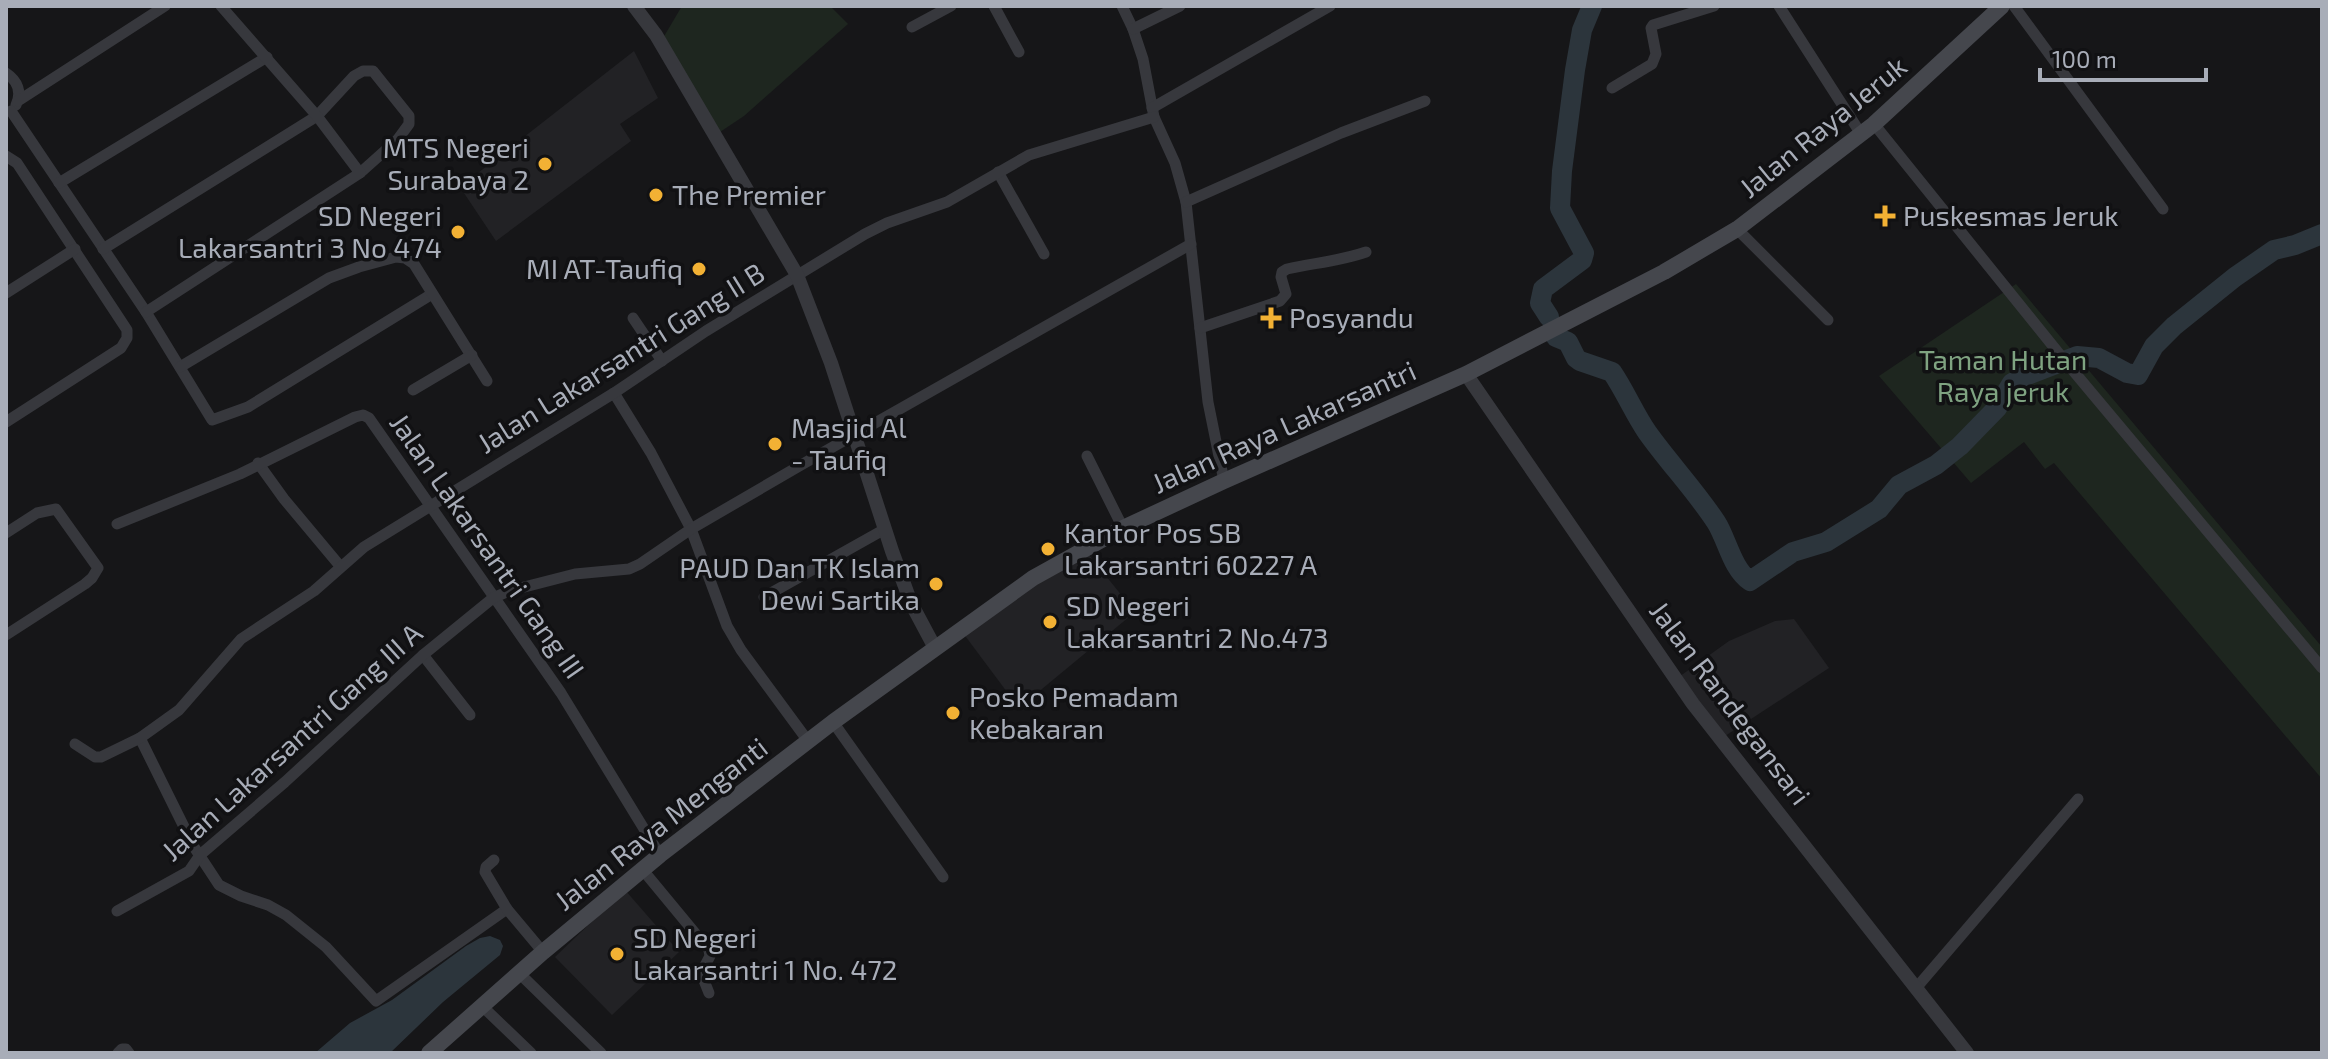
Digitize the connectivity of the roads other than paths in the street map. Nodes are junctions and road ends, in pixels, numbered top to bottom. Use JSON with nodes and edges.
{"nodes":[{"id":1,"x":165,"y":6,"type":"edge"},
{"id":2,"x":221,"y":6,"type":"edge"},
{"id":3,"x":634,"y":6,"type":"edge"},
{"id":4,"x":951,"y":6,"type":"edge"},
{"id":5,"x":994,"y":6,"type":"edge"},
{"id":6,"x":1122,"y":6,"type":"edge"},
{"id":7,"x":1180,"y":6,"type":"edge"},
{"id":8,"x":1330,"y":6,"type":"edge"},
{"id":9,"x":1714,"y":6,"type":"edge"},
{"id":10,"x":1779,"y":6,"type":"edge"},
{"id":11,"x":2014,"y":6,"type":"edge"},
{"id":12,"x":1997,"y":8,"type":"edge"},
{"id":13,"x":912,"y":27,"type":"dead end"},
{"id":14,"x":1133,"y":29,"type":"junction"},
{"id":15,"x":1019,"y":52,"type":"dead end"},
{"id":16,"x":267,"y":57,"type":"junction"},
{"id":17,"x":6,"y":73,"type":"edge"},
{"id":18,"x":1612,"y":88,"type":"dead end"},
{"id":19,"x":1425,"y":101,"type":"dead end"},
{"id":20,"x":12,"y":108,"type":"edge"},
{"id":21,"x":1153,"y":112,"type":"junction"},
{"id":22,"x":317,"y":116,"type":"junction"},
{"id":23,"x":1867,"y":129,"type":"junction"},
{"id":24,"x":6,"y":156,"type":"edge"},
{"id":25,"x":998,"y":172,"type":"junction"},
{"id":26,"x":360,"y":173,"type":"junction"},
{"id":27,"x":59,"y":183,"type":"junction"},
{"id":28,"x":1186,"y":202,"type":"junction"},
{"id":29,"x":2163,"y":209,"type":"dead end"},
{"id":30,"x":1737,"y":229,"type":"junction"},
{"id":31,"x":1191,"y":244,"type":"junction"},
{"id":32,"x":75,"y":249,"type":"junction"},
{"id":33,"x":103,"y":249,"type":"junction"},
{"id":34,"x":1366,"y":252,"type":"dead end"},
{"id":35,"x":1044,"y":254,"type":"dead end"},
{"id":36,"x":1664,"y":272,"type":"joint"},
{"id":37,"x":797,"y":275,"type":"junction"},
{"id":38,"x":6,"y":293,"type":"edge"},
{"id":39,"x":432,"y":294,"type":"junction"},
{"id":40,"x":146,"y":312,"type":"junction"},
{"id":41,"x":633,"y":318,"type":"dead end"},
{"id":42,"x":1828,"y":320,"type":"dead end"},
{"id":43,"x":1200,"y":328,"type":"junction"},
{"id":44,"x":472,"y":355,"type":"junction"},
{"id":45,"x":662,"y":361,"type":"junction"},
{"id":46,"x":180,"y":367,"type":"junction"},
{"id":47,"x":1466,"y":374,"type":"junction"},
{"id":48,"x":487,"y":381,"type":"dead end"},
{"id":49,"x":413,"y":390,"type":"dead end"},
{"id":50,"x":614,"y":393,"type":"junction"},
{"id":51,"x":6,"y":422,"type":"edge"},
{"id":52,"x":856,"y":436,"type":"junction"},
{"id":53,"x":1087,"y":456,"type":"dead end"},
{"id":54,"x":258,"y":463,"type":"junction"},
{"id":55,"x":1224,"y":481,"type":"junction"},
{"id":56,"x":430,"y":507,"type":"junction"},
{"id":57,"x":117,"y":524,"type":"dead end"},
{"id":58,"x":1123,"y":528,"type":"junction"},
{"id":59,"x":691,"y":529,"type":"junction"},
{"id":60,"x":885,"y":529,"type":"junction"},
{"id":61,"x":6,"y":533,"type":"edge"},
{"id":62,"x":340,"y":566,"type":"junction"},
{"id":63,"x":764,"y":597,"type":"dead end"},
{"id":64,"x":493,"y":598,"type":"junction"},
{"id":65,"x":6,"y":635,"type":"edge"},
{"id":66,"x":935,"y":648,"type":"junction"},
{"id":67,"x":423,"y":655,"type":"junction"},
{"id":68,"x":2322,"y":668,"type":"edge"},
{"id":69,"x":470,"y":715,"type":"dead end"},
{"id":70,"x":833,"y":722,"type":"junction"},
{"id":71,"x":140,"y":738,"type":"junction"},
{"id":72,"x":808,"y":741,"type":"junction"},
{"id":73,"x":75,"y":744,"type":"dead end"},
{"id":74,"x":2078,"y":799,"type":"dead end"},
{"id":75,"x":200,"y":855,"type":"junction"},
{"id":76,"x":660,"y":855,"type":"junction"},
{"id":77,"x":494,"y":860,"type":"dead end"},
{"id":78,"x":642,"y":869,"type":"junction"},
{"id":79,"x":943,"y":877,"type":"dead end"},
{"id":80,"x":507,"y":909,"type":"junction"},
{"id":81,"x":117,"y":911,"type":"dead end"},
{"id":82,"x":543,"y":952,"type":"junction"},
{"id":83,"x":519,"y":973,"type":"junction"},
{"id":84,"x":1917,"y":987,"type":"junction"},
{"id":85,"x":709,"y":993,"type":"dead end"},
{"id":86,"x":482,"y":1006,"type":"junction"},
{"id":87,"x":431,"y":1052,"type":"edge"},
{"id":88,"x":118,"y":1053,"type":"edge"},
{"id":89,"x":129,"y":1053,"type":"edge"},
{"id":90,"x":531,"y":1053,"type":"edge"},
{"id":91,"x":601,"y":1053,"type":"edge"},
{"id":92,"x":1967,"y":1053,"type":"edge"}],
"edges":[{"from":1,"to":20,"type":"street"},
{"from":2,"to":16,"type":"street"},
{"from":3,"to":37,"type":"street"},
{"from":4,"to":13,"type":"street"},
{"from":5,"to":15,"type":"street"},
{"from":6,"to":14,"type":"street"},
{"from":7,"to":14,"type":"street"},
{"from":8,"to":21,"type":"street","name":"Jalan Lakarsantri Gang II B"},
{"from":9,"to":18,"type":"street"},
{"from":10,"to":23,"type":"street"},
{"from":11,"to":29,"type":"street"},
{"from":12,"to":23,"type":"main road","name":"Jalan Raya Jeruk"},
{"from":14,"to":21,"type":"street"},
{"from":16,"to":22,"type":"street"},
{"from":16,"to":27,"type":"street"},
{"from":17,"to":20,"type":"street"},
{"from":19,"to":28,"type":"street"},
{"from":20,"to":27,"type":"street"},
{"from":21,"to":25,"type":"street","name":"Jalan Lakarsantri Gang II B"},
{"from":21,"to":28,"type":"street"},
{"from":22,"to":26,"type":"street"},
{"from":22,"to":26,"type":"street"},
{"from":22,"to":33,"type":"street"},
{"from":23,"to":30,"type":"main road","name":"Jalan Raya Jeruk"},
{"from":23,"to":68,"type":"street"},
{"from":24,"to":32,"type":"street"},
{"from":25,"to":35,"type":"street"},
{"from":25,"to":37,"type":"street","name":"Jalan Lakarsantri Gang II B"},
{"from":26,"to":40,"type":"street"},
{"from":27,"to":33,"type":"street"},
{"from":28,"to":31,"type":"street"},
{"from":30,"to":36,"type":"main road","name":"Jalan Raya Jeruk"},
{"from":30,"to":42,"type":"street"},
{"from":31,"to":43,"type":"street"},
{"from":31,"to":52,"type":"street"},
{"from":32,"to":38,"type":"street"},
{"from":32,"to":51,"type":"street"},
{"from":33,"to":40,"type":"street"},
{"from":34,"to":43,"type":"street"},
{"from":36,"to":47,"type":"main road","name":"Jalan Raya Lakarsantri"},
{"from":37,"to":45,"type":"street","name":"Jalan Lakarsantri Gang II B"},
{"from":37,"to":52,"type":"street"},
{"from":39,"to":44,"type":"street"},
{"from":39,"to":46,"type":"street"},
{"from":39,"to":46,"type":"street"},
{"from":40,"to":46,"type":"street"},
{"from":41,"to":45,"type":"street"},
{"from":43,"to":55,"type":"street"},
{"from":44,"to":48,"type":"street"},
{"from":44,"to":49,"type":"street"},
{"from":45,"to":50,"type":"street","name":"Jalan Lakarsantri Gang II B"},
{"from":47,"to":55,"type":"main road","name":"Jalan Raya Lakarsantri"},
{"from":47,"to":84,"type":"street","name":"Jalan Randegansari"},
{"from":50,"to":56,"type":"street","name":"Jalan Lakarsantri Gang II B"},
{"from":50,"to":59,"type":"street"},
{"from":52,"to":59,"type":"street"},
{"from":52,"to":60,"type":"street"},
{"from":53,"to":58,"type":"street"},
{"from":54,"to":56,"type":"street","name":"Jalan Lakarsantri Gang III"},
{"from":54,"to":57,"type":"street","name":"Jalan Lakarsantri Gang III"},
{"from":54,"to":62,"type":"street"},
{"from":55,"to":58,"type":"main road","name":"Jalan Raya Lakarsantri"},
{"from":56,"to":62,"type":"street","name":"Jalan Lakarsantri Gang II B"},
{"from":56,"to":64,"type":"street","name":"Jalan Lakarsantri Gang III"},
{"from":58,"to":66,"type":"main road","name":"Jalan Raya Lakarsantri"},
{"from":59,"to":64,"type":"street"},
{"from":59,"to":72,"type":"street"},
{"from":60,"to":63,"type":"street"},
{"from":60,"to":66,"type":"street"},
{"from":61,"to":65,"type":"street"},
{"from":62,"to":71,"type":"street","name":"Jalan Lakarsantri Gang II B"},
{"from":64,"to":67,"type":"street","name":"Jalan Lakarsantri Gang III A"},
{"from":64,"to":76,"type":"street","name":"Jalan Lakarsantri Gang III"},
{"from":66,"to":70,"type":"main road","name":"Jalan Raya Menganti"},
{"from":67,"to":69,"type":"street"},
{"from":67,"to":75,"type":"street","name":"Jalan Lakarsantri Gang III A"},
{"from":70,"to":72,"type":"main road","name":"Jalan Raya Menganti"},
{"from":70,"to":79,"type":"street"},
{"from":71,"to":73,"type":"street","name":"Jalan Lakarsantri Gang II B"},
{"from":71,"to":75,"type":"street"},
{"from":72,"to":76,"type":"main road","name":"Jalan Raya Menganti"},
{"from":74,"to":84,"type":"street"},
{"from":75,"to":80,"type":"street"},
{"from":75,"to":81,"type":"street","name":"Jalan Lakarsantri Gang III A"},
{"from":76,"to":78,"type":"main road","name":"Jalan Raya Menganti"},
{"from":77,"to":80,"type":"street"},
{"from":78,"to":82,"type":"main road","name":"Jalan Raya Menganti"},
{"from":78,"to":85,"type":"street"},
{"from":80,"to":82,"type":"street"},
{"from":82,"to":83,"type":"main road","name":"Jalan Raya Menganti"},
{"from":83,"to":86,"type":"main road","name":"Jalan Raya Menganti"},
{"from":83,"to":91,"type":"street"},
{"from":84,"to":92,"type":"street","name":"Jalan Randegansari"},
{"from":86,"to":87,"type":"main road","name":"Jalan Raya Menganti"},
{"from":86,"to":90,"type":"street"},
{"from":88,"to":89,"type":"street"}]}
